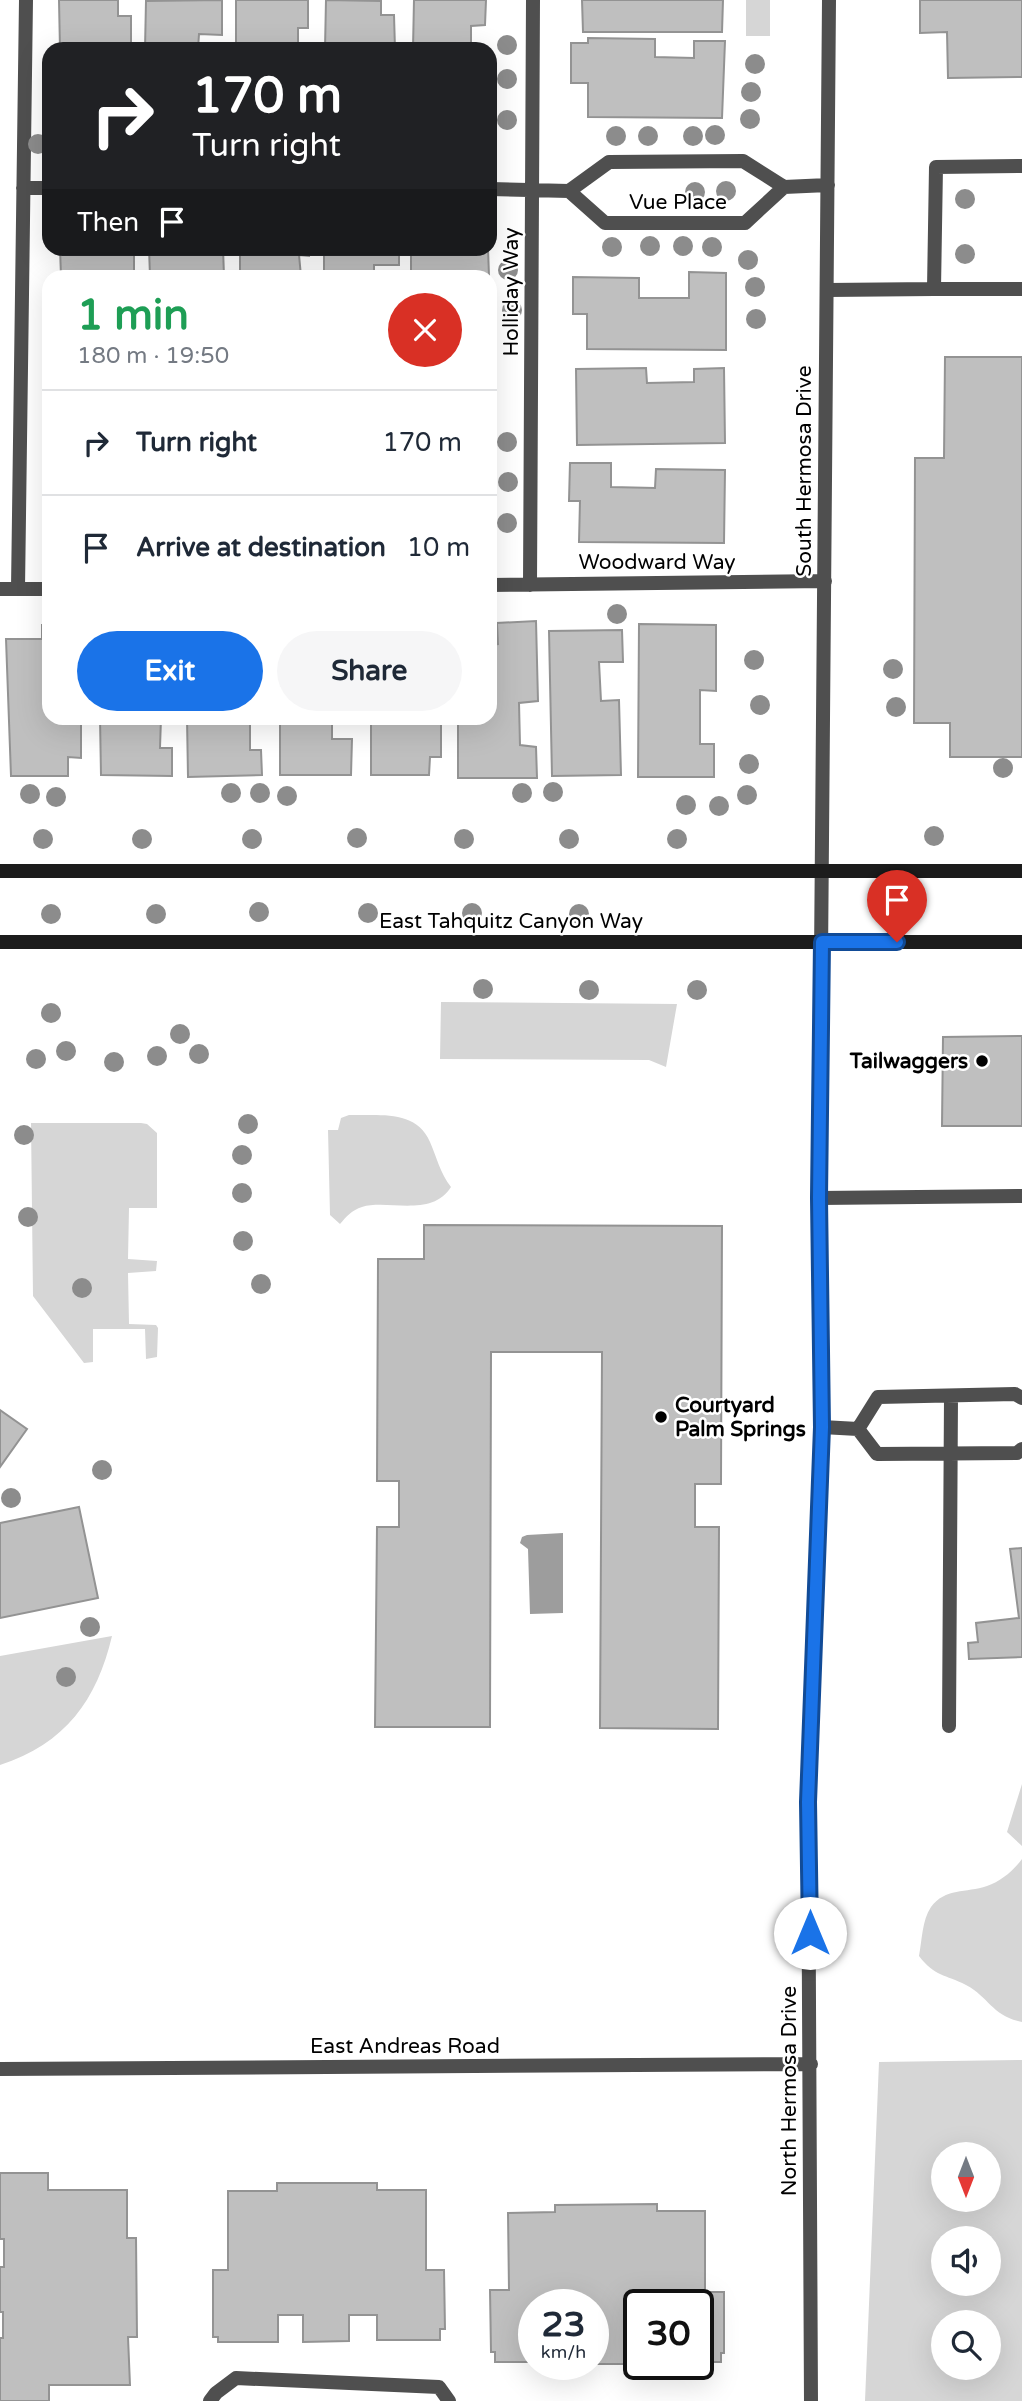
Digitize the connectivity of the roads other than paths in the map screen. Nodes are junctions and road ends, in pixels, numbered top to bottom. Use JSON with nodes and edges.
{"nodes":[{"id":1,"x":26,"y":0,"type":"edge"},
{"id":2,"x":533,"y":0,"type":"edge"},
{"id":3,"x":829,"y":0,"type":"edge"},
{"id":4,"x":1022,"y":166,"type":"edge"},
{"id":5,"x":828,"y":185,"type":"junction"},
{"id":6,"x":784,"y":187,"type":"junction"},
{"id":7,"x":23,"y":188,"type":"junction"},
{"id":8,"x":42,"y":188,"type":"edge"},
{"id":9,"x":497,"y":189,"type":"edge"},
{"id":10,"x":533,"y":189,"type":"junction"},
{"id":11,"x":569,"y":191,"type":"junction"},
{"id":12,"x":934,"y":289,"type":"junction"},
{"id":13,"x":1022,"y":289,"type":"edge"},
{"id":14,"x":827,"y":290,"type":"junction"},
{"id":15,"x":824,"y":581,"type":"junction"},
{"id":16,"x":530,"y":584,"type":"junction"},
{"id":17,"x":497,"y":585,"type":"edge"},
{"id":18,"x":0,"y":589,"type":"edge"},
{"id":19,"x":18,"y":589,"type":"junction"},
{"id":20,"x":42,"y":589,"type":"edge"},
{"id":21,"x":0,"y":871,"type":"edge"},
{"id":22,"x":823,"y":871,"type":"junction"},
{"id":23,"x":1022,"y":871,"type":"edge"},
{"id":24,"x":0,"y":942,"type":"edge"},
{"id":25,"x":822,"y":942,"type":"junction"},
{"id":26,"x":1022,"y":942,"type":"edge"},
{"id":27,"x":1022,"y":1196,"type":"edge"},
{"id":28,"x":819,"y":1198,"type":"junction"},
{"id":29,"x":951,"y":1397,"type":"junction"},
{"id":30,"x":1022,"y":1398,"type":"edge"},
{"id":31,"x":822,"y":1427,"type":"junction"},
{"id":32,"x":858,"y":1429,"type":"junction"},
{"id":33,"x":1022,"y":1449,"type":"edge"},
{"id":34,"x":952,"y":1453,"type":"junction"},
{"id":35,"x":949,"y":1726,"type":"dead end"},
{"id":36,"x":811,"y":2064,"type":"junction"},
{"id":37,"x":0,"y":2069,"type":"edge"},
{"id":38,"x":210,"y":2401,"type":"edge"},
{"id":39,"x":450,"y":2401,"type":"edge"},
{"id":40,"x":811,"y":2401,"type":"edge"}],
"edges":[{"from":1,"to":7,"type":"street"},
{"from":2,"to":10,"type":"street","name":"Holliday Way"},
{"from":3,"to":5,"type":"street","name":"South Hermosa Drive"},
{"from":4,"to":12,"type":"street"},
{"from":5,"to":6,"type":"street"},
{"from":5,"to":14,"type":"street","name":"South Hermosa Drive"},
{"from":6,"to":11,"type":"street","name":"Vue Place"},
{"from":6,"to":11,"type":"street","name":"Vue Place"},
{"from":7,"to":8,"type":"street"},
{"from":7,"to":19,"type":"street"},
{"from":9,"to":10,"type":"street"},
{"from":10,"to":11,"type":"street"},
{"from":10,"to":16,"type":"street","name":"Holliday Way"},
{"from":12,"to":13,"type":"street"},
{"from":12,"to":14,"type":"street"},
{"from":14,"to":15,"type":"street","name":"South Hermosa Drive"},
{"from":15,"to":16,"type":"street","name":"Woodward Way"},
{"from":15,"to":22,"type":"street","name":"South Hermosa Drive"},
{"from":16,"to":17,"type":"street","name":"Woodward Way"},
{"from":18,"to":19,"type":"street"},
{"from":19,"to":20,"type":"street"},
{"from":21,"to":22,"type":"main road"},
{"from":22,"to":23,"type":"main road"},
{"from":22,"to":25,"type":"street","name":"South Hermosa Drive"},
{"from":24,"to":25,"type":"main road","name":"East Tahquitz Canyon Way"},
{"from":25,"to":26,"type":"main road","name":"East Tahquitz Canyon Way"},
{"from":25,"to":28,"type":"street","name":"North Hermosa Drive"},
{"from":27,"to":28,"type":"street"},
{"from":28,"to":31,"type":"street","name":"North Hermosa Drive"},
{"from":29,"to":30,"type":"street"},
{"from":29,"to":32,"type":"street"},
{"from":29,"to":34,"type":"street"},
{"from":31,"to":32,"type":"street"},
{"from":31,"to":36,"type":"street","name":"North Hermosa Drive"},
{"from":32,"to":34,"type":"street"},
{"from":33,"to":34,"type":"street"},
{"from":34,"to":35,"type":"street"},
{"from":36,"to":37,"type":"street","name":"East Andreas Road"},
{"from":36,"to":40,"type":"street","name":"North Hermosa Drive"},
{"from":38,"to":39,"type":"street"}]}
